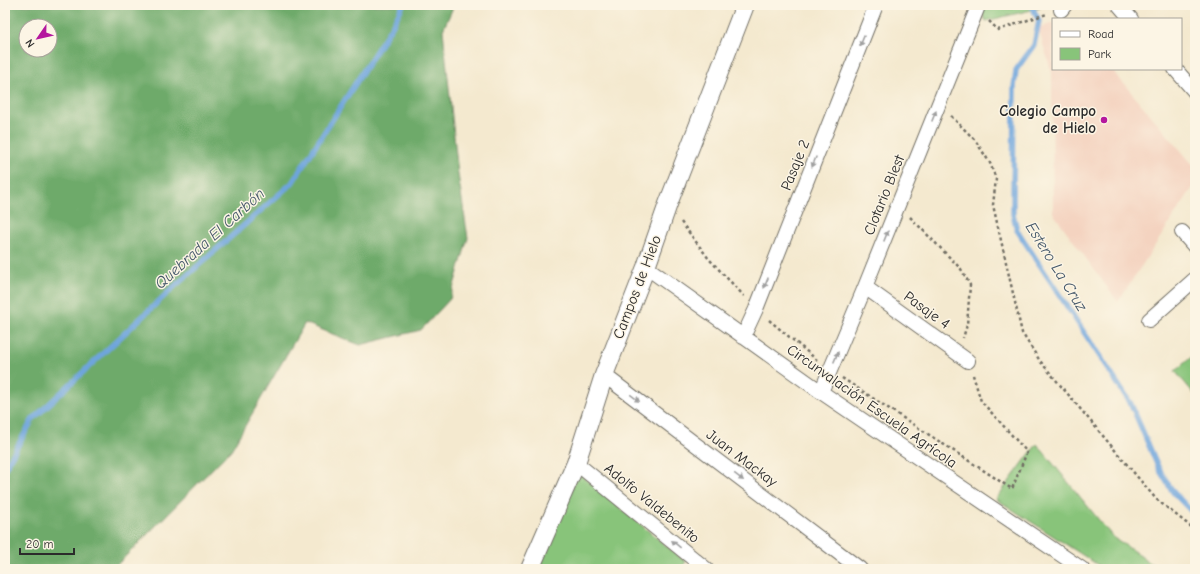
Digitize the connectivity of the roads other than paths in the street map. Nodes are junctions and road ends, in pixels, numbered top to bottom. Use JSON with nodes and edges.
{"nodes":[{"id":1,"x":745,"y":5,"type":"edge"},
{"id":2,"x":876,"y":5,"type":"edge"},
{"id":3,"x":1119,"y":5,"type":"edge"},
{"id":4,"x":976,"y":7,"type":"edge"},
{"id":5,"x":1130,"y":18,"type":"edge"},
{"id":6,"x":1176,"y":70,"type":"edge"},
{"id":7,"x":1195,"y":92,"type":"edge"},
{"id":8,"x":1182,"y":232,"type":"dead end"},
{"id":9,"x":1195,"y":247,"type":"edge"},
{"id":10,"x":646,"y":267,"type":"junction"},
{"id":11,"x":1195,"y":279,"type":"edge"},
{"id":12,"x":865,"y":287,"type":"junction"},
{"id":13,"x":1149,"y":320,"type":"dead end"},
{"id":14,"x":743,"y":336,"type":"junction"},
{"id":15,"x":963,"y":357,"type":"road end"},
{"id":16,"x":604,"y":375,"type":"junction"},
{"id":17,"x":821,"y":392,"type":"junction"},
{"id":18,"x":576,"y":463,"type":"junction"},
{"id":19,"x":530,"y":569,"type":"edge"},
{"id":20,"x":706,"y":569,"type":"edge"},
{"id":21,"x":860,"y":569,"type":"edge"},
{"id":22,"x":1082,"y":569,"type":"edge"}],
"edges":[{"from":1,"to":10,"type":"street","name":"Campos de Hielo"},
{"from":2,"to":14,"type":"street","name":"Pasaje 2","one_way":true},
{"from":3,"to":5,"type":"street"},
{"from":12,"to":4,"type":"street","name":"Clotario Blest","one_way":true},
{"from":6,"to":7,"type":"street"},
{"from":8,"to":9,"type":"street"},
{"from":10,"to":14,"type":"street","name":"Circunvalación Escuela Agrícola"},
{"from":10,"to":16,"type":"street","name":"Campos de Hielo"},
{"from":11,"to":13,"type":"street"},
{"from":12,"to":15,"type":"street","name":"Pasaje 4"},
{"from":17,"to":12,"type":"street","name":"Clotario Blest","one_way":true},
{"from":14,"to":17,"type":"street","name":"Circunvalación Escuela Agrícola"},
{"from":16,"to":18,"type":"street","name":"Campos de Hielo"},
{"from":16,"to":21,"type":"street","name":"Juan Mackay","one_way":true},
{"from":17,"to":22,"type":"street","name":"Circunvalación Escuela Agrícola"},
{"from":18,"to":19,"type":"street","name":"Campos de Hielo"},
{"from":20,"to":18,"type":"street","name":"Adolfo Valdebenito","one_way":true}]}
